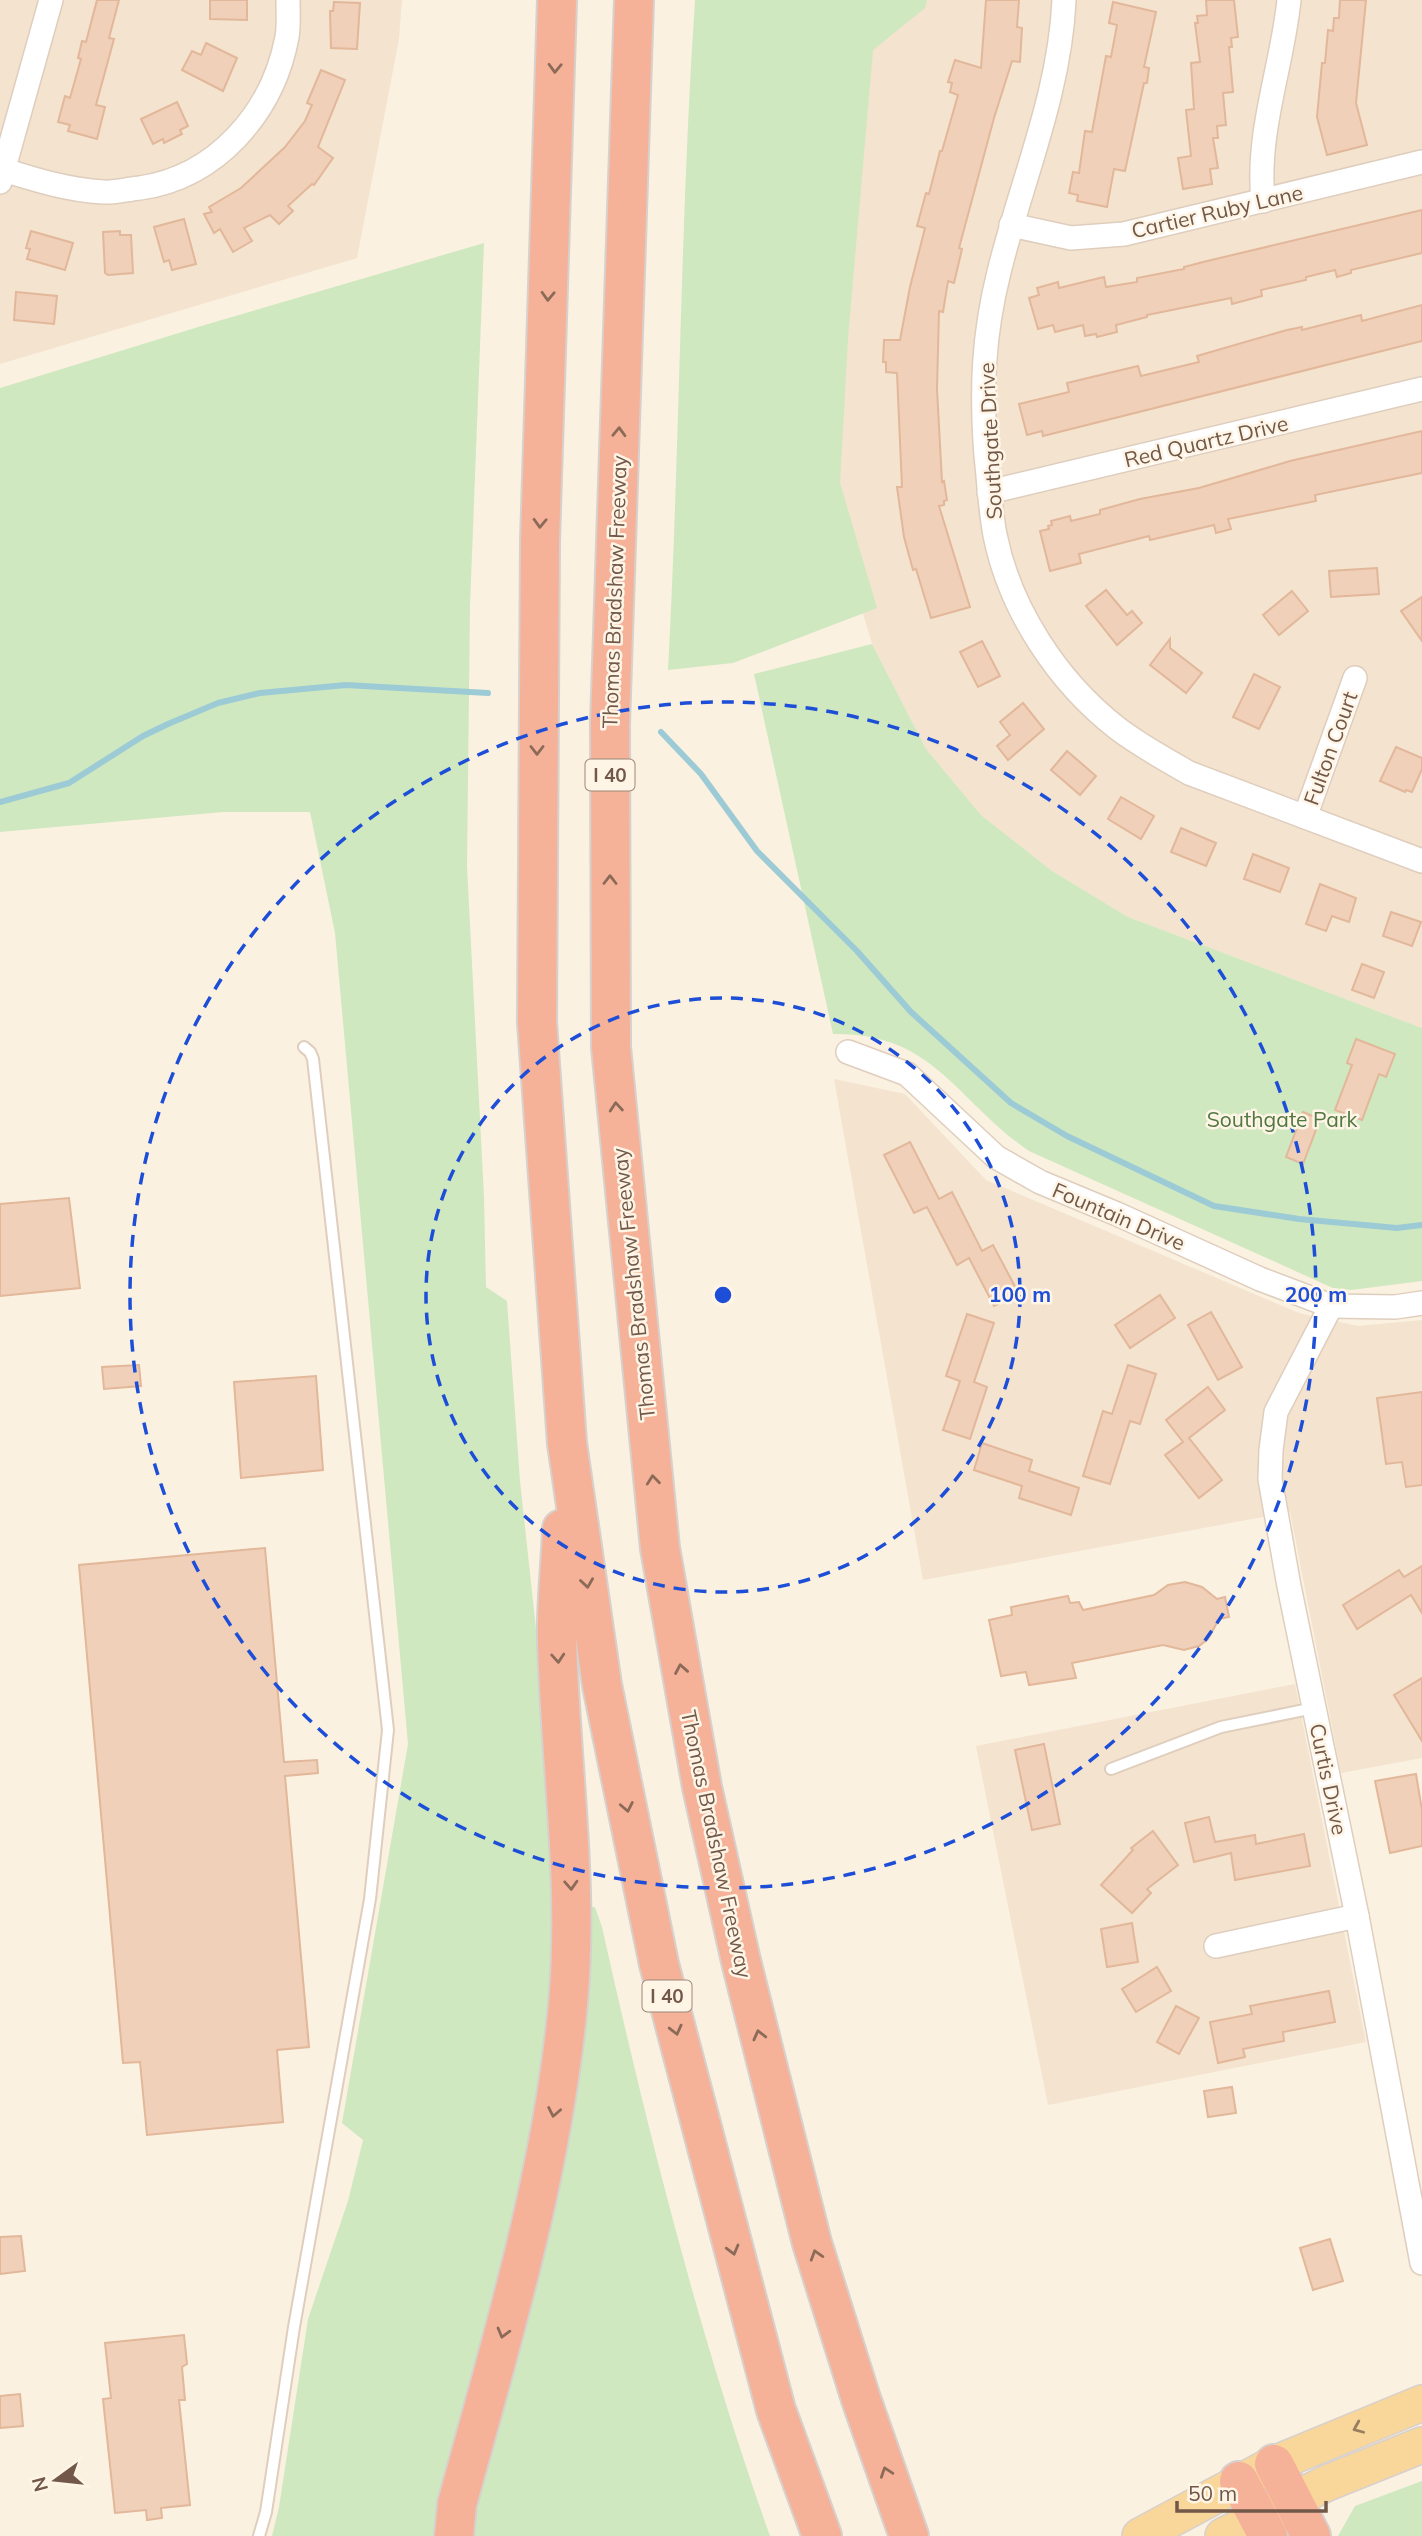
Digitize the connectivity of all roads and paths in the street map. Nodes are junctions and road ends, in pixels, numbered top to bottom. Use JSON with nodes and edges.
{"nodes":[{"id":1,"x":51,"y":0,"type":"edge"},
{"id":2,"x":288,"y":0,"type":"edge"},
{"id":3,"x":557,"y":0,"type":"edge"},
{"id":4,"x":634,"y":0,"type":"edge"},
{"id":5,"x":1064,"y":0,"type":"edge"},
{"id":6,"x":1289,"y":0,"type":"edge"},
{"id":7,"x":1422,"y":162,"type":"edge"},
{"id":8,"x":2,"y":177,"type":"edge"},
{"id":9,"x":1263,"y":201,"type":"junction"},
{"id":10,"x":1011,"y":225,"type":"junction"},
{"id":11,"x":1422,"y":389,"type":"edge"},
{"id":12,"x":989,"y":492,"type":"junction"},
{"id":13,"x":1355,"y":678,"type":"dead end"},
{"id":14,"x":1305,"y":817,"type":"junction"},
{"id":15,"x":1422,"y":861,"type":"edge"},
{"id":16,"x":304,"y":1047,"type":"dead end"},
{"id":17,"x":848,"y":1052,"type":"dead end"},
{"id":18,"x":1422,"y":1303,"type":"edge"},
{"id":19,"x":1331,"y":1306,"type":"junction"},
{"id":20,"x":567,"y":1443,"type":"junction"},
{"id":21,"x":1314,"y":1708,"type":"junction"},
{"id":22,"x":1111,"y":1769,"type":"dead end"},
{"id":23,"x":1357,"y":1916,"type":"junction"},
{"id":24,"x":1216,"y":1946,"type":"dead end"},
{"id":25,"x":1422,"y":2263,"type":"edge"},
{"id":26,"x":1422,"y":2403,"type":"edge"},
{"id":27,"x":1422,"y":2445,"type":"edge"},
{"id":28,"x":1274,"y":2464,"type":"junction"},
{"id":29,"x":1239,"y":2481,"type":"junction"},
{"id":30,"x":1293,"y":2500,"type":"junction"},
{"id":31,"x":1263,"y":2526,"type":"edge"},
{"id":32,"x":259,"y":2536,"type":"edge"},
{"id":33,"x":454,"y":2536,"type":"edge"},
{"id":34,"x":822,"y":2536,"type":"edge"},
{"id":35,"x":909,"y":2536,"type":"edge"},
{"id":36,"x":1140,"y":2536,"type":"edge"},
{"id":37,"x":1223,"y":2536,"type":"edge"},
{"id":38,"x":1311,"y":2536,"type":"edge"}],
"edges":[{"from":1,"to":8,"type":"street"},
{"from":2,"to":8,"type":"street"},
{"from":3,"to":20,"type":"highway","number":"I 40","one_way":true},
{"from":35,"to":4,"type":"highway","name":"Thomas Bradshaw Freeway","number":"I 40","one_way":true},
{"from":5,"to":10,"type":"street","name":"Southgate Drive"},
{"from":6,"to":9,"type":"street"},
{"from":7,"to":9,"type":"street","name":"Cartier Ruby Lane"},
{"from":9,"to":10,"type":"street","name":"Cartier Ruby Lane"},
{"from":10,"to":12,"type":"street","name":"Southgate Drive"},
{"from":11,"to":12,"type":"street","name":"Red Quartz Drive"},
{"from":12,"to":14,"type":"street","name":"Southgate Drive"},
{"from":13,"to":14,"type":"street","name":"Fulton Court"},
{"from":14,"to":15,"type":"street","name":"Southgate Drive"},
{"from":16,"to":32,"type":"lane"},
{"from":17,"to":19,"type":"street","name":"Fountain Drive"},
{"from":18,"to":19,"type":"street","name":"Fountain Drive"},
{"from":19,"to":21,"type":"street","name":"Curtis Drive"},
{"from":20,"to":33,"type":"highway","one_way":true},
{"from":20,"to":34,"type":"highway","number":"I 40","one_way":true},
{"from":21,"to":22,"type":"lane"},
{"from":21,"to":23,"type":"street","name":"Curtis Drive"},
{"from":23,"to":24,"type":"street"},
{"from":23,"to":25,"type":"street","name":"Curtis Drive"},
{"from":26,"to":28,"type":"main road","one_way":true},
{"from":27,"to":30,"type":"main road"},
{"from":28,"to":29,"type":"main road"},
{"from":28,"to":30,"type":"highway"},
{"from":29,"to":31,"type":"highway"},
{"from":29,"to":36,"type":"main road"},
{"from":30,"to":31,"type":"main road"},
{"from":30,"to":38,"type":"highway"},
{"from":31,"to":37,"type":"main road"}]}
